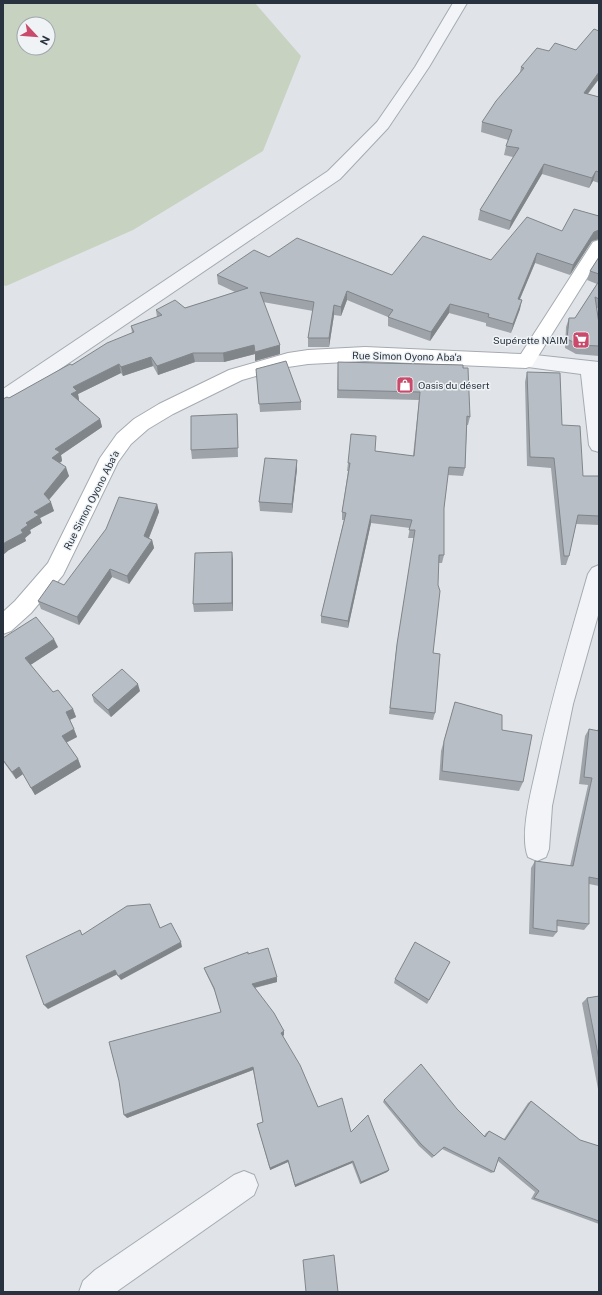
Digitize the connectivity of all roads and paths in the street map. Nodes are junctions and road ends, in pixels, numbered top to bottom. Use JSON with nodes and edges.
{"nodes":[{"id":1,"x":460,"y":3,"type":"edge"},
{"id":2,"x":599,"y":246,"type":"edge"},
{"id":3,"x":526,"y":362,"type":"junction"},
{"id":4,"x":594,"y":368,"type":"edge"},
{"id":5,"x":3,"y":398,"type":"edge"},
{"id":6,"x":599,"y":444,"type":"edge"},
{"id":7,"x":599,"y":574,"type":"edge"},
{"id":8,"x":3,"y":625,"type":"edge"},
{"id":9,"x":537,"y":849,"type":"dead end"},
{"id":10,"x":244,"y":1185,"type":"dead end"},
{"id":11,"x":94,"y":1292,"type":"edge"}],
"edges":[{"from":1,"to":5,"type":"street"},
{"from":2,"to":3,"type":"street"},
{"from":3,"to":4,"type":"street"},
{"from":3,"to":8,"type":"street","name":"Rue Simon Oyono Aba'a"},
{"from":4,"to":6,"type":"street"},
{"from":7,"to":9,"type":"street"},
{"from":10,"to":11,"type":"street"}]}
